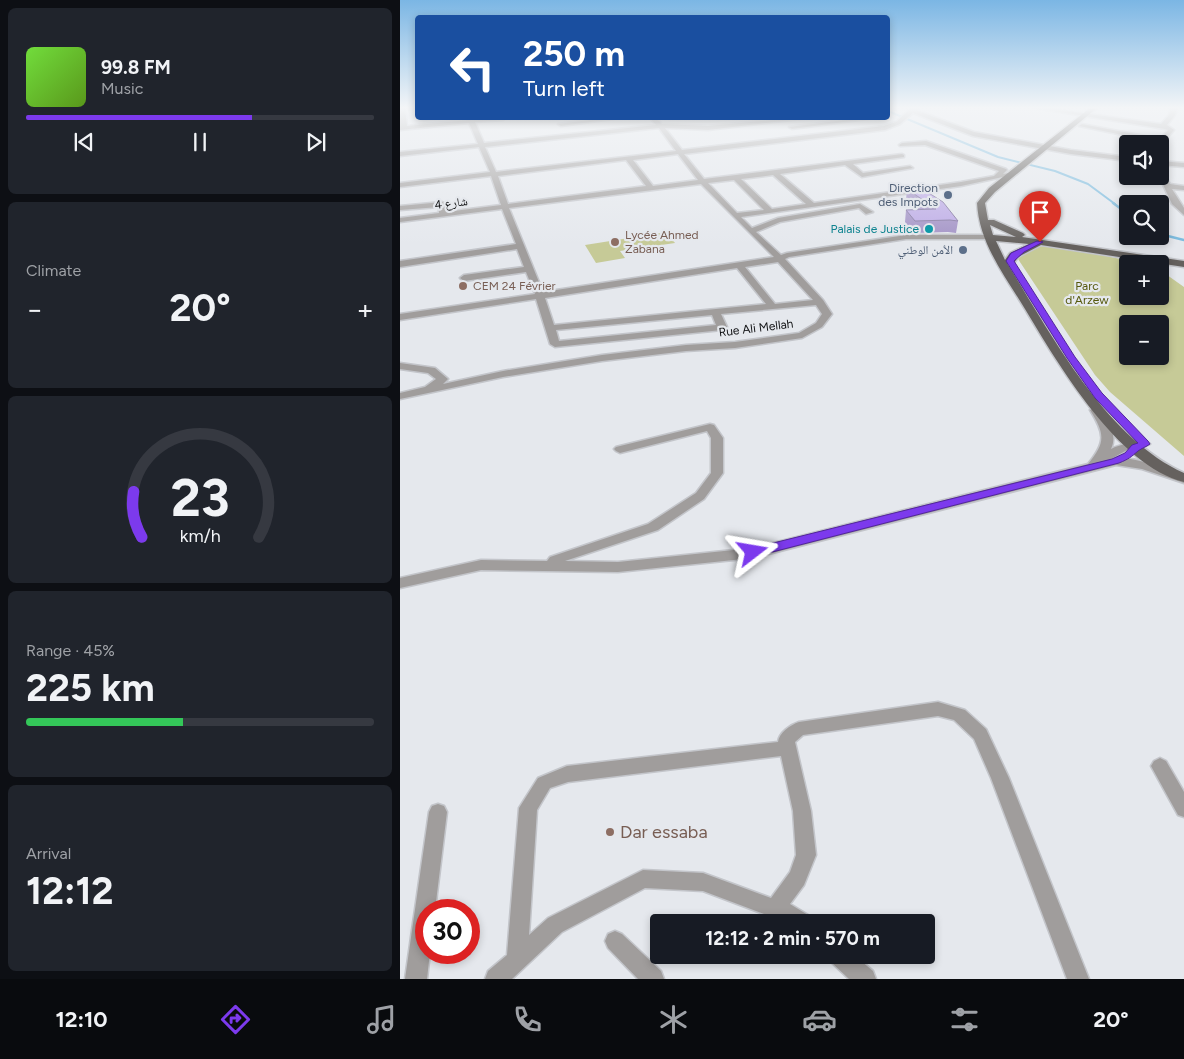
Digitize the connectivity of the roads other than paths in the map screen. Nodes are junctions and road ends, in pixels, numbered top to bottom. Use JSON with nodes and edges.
{"nodes":[{"id":1,"x":486,"y":154,"type":"edge"},
{"id":2,"x":646,"y":154,"type":"edge"},
{"id":3,"x":679,"y":154,"type":"edge"},
{"id":4,"x":957,"y":154,"type":"edge"},
{"id":5,"x":1042,"y":154,"type":"edge"},
{"id":6,"x":1090,"y":154,"type":"edge"},
{"id":7,"x":902,"y":156,"type":"dead end"},
{"id":8,"x":628,"y":158,"type":"junction"},
{"id":9,"x":1119,"y":158,"type":"edge"},
{"id":10,"x":879,"y":159,"type":"junction"},
{"id":11,"x":848,"y":164,"type":"junction"},
{"id":12,"x":1169,"y":164,"type":"edge"},
{"id":13,"x":1184,"y":165,"type":"edge"},
{"id":14,"x":1024,"y":167,"type":"junction"},
{"id":15,"x":910,"y":168,"type":"dead end"},
{"id":16,"x":896,"y":170,"type":"junction"},
{"id":17,"x":775,"y":173,"type":"junction"},
{"id":18,"x":494,"y":174,"type":"junction"},
{"id":19,"x":736,"y":178,"type":"junction"},
{"id":20,"x":995,"y":178,"type":"junction"},
{"id":21,"x":984,"y":180,"type":"junction"},
{"id":22,"x":704,"y":182,"type":"junction"},
{"id":23,"x":400,"y":185,"type":"edge"},
{"id":24,"x":1168,"y":186,"type":"joint"},
{"id":25,"x":651,"y":188,"type":"junction"},
{"id":26,"x":1184,"y":188,"type":"edge"},
{"id":27,"x":992,"y":190,"type":"junction"},
{"id":28,"x":827,"y":203,"type":"junction"},
{"id":29,"x":812,"y":205,"type":"junction"},
{"id":30,"x":505,"y":207,"type":"junction"},
{"id":31,"x":400,"y":208,"type":"edge"},
{"id":32,"x":834,"y":210,"type":"junction"},
{"id":33,"x":770,"y":211,"type":"junction"},
{"id":34,"x":869,"y":212,"type":"dead end"},
{"id":35,"x":1184,"y":213,"type":"edge"},
{"id":36,"x":443,"y":216,"type":"junction"},
{"id":37,"x":735,"y":216,"type":"junction"},
{"id":38,"x":400,"y":220,"type":"edge"},
{"id":39,"x":991,"y":222,"type":"junction"},
{"id":40,"x":752,"y":231,"type":"junction"},
{"id":41,"x":993,"y":237,"type":"junction"},
{"id":42,"x":1040,"y":242,"type":"junction"},
{"id":43,"x":521,"y":246,"type":"junction"},
{"id":44,"x":780,"y":259,"type":"junction"},
{"id":45,"x":1010,"y":261,"type":"junction"},
{"id":46,"x":400,"y":264,"type":"edge"},
{"id":47,"x":1184,"y":264,"type":"edge"},
{"id":48,"x":740,"y":265,"type":"junction"},
{"id":49,"x":529,"y":268,"type":"junction"},
{"id":50,"x":464,"y":278,"type":"dead end"},
{"id":51,"x":540,"y":296,"type":"junction"},
{"id":52,"x":820,"y":302,"type":"junction"},
{"id":53,"x":772,"y":306,"type":"junction"},
{"id":54,"x":715,"y":312,"type":"junction"},
{"id":55,"x":400,"y":317,"type":"edge"},
{"id":56,"x":550,"y":328,"type":"junction"},
{"id":57,"x":400,"y":366,"type":"edge"},
{"id":58,"x":431,"y":370,"type":"junction"},
{"id":59,"x":400,"y":375,"type":"edge"},
{"id":60,"x":428,"y":390,"type":"junction"},
{"id":61,"x":400,"y":396,"type":"edge"},
{"id":62,"x":1087,"y":397,"type":"junction"},
{"id":63,"x":1140,"y":445,"type":"junction"},
{"id":64,"x":620,"y":449,"type":"dead end"},
{"id":65,"x":1116,"y":461,"type":"junction"},
{"id":66,"x":1092,"y":466,"type":"junction"},
{"id":67,"x":1184,"y":470,"type":"edge"},
{"id":68,"x":1184,"y":478,"type":"edge"},
{"id":69,"x":551,"y":566,"type":"junction"},
{"id":70,"x":400,"y":583,"type":"edge"},
{"id":71,"x":788,"y":748,"type":"junction"},
{"id":72,"x":1160,"y":766,"type":"dead end"},
{"id":73,"x":1184,"y":809,"type":"edge"},
{"id":74,"x":438,"y":812,"type":"dead end"},
{"id":75,"x":776,"y":908,"type":"junction"},
{"id":76,"x":790,"y":914,"type":"edge"},
{"id":77,"x":615,"y":941,"type":"dead end"},
{"id":78,"x":518,"y":959,"type":"junction"},
{"id":79,"x":848,"y":964,"type":"edge"},
{"id":80,"x":416,"y":979,"type":"edge"},
{"id":81,"x":496,"y":979,"type":"edge"},
{"id":82,"x":653,"y":979,"type":"edge"},
{"id":83,"x":865,"y":979,"type":"edge"},
{"id":84,"x":1078,"y":979,"type":"edge"}],
"edges":[{"from":1,"to":18,"type":"street"},
{"from":2,"to":8,"type":"street"},
{"from":3,"to":22,"type":"street"},
{"from":4,"to":20,"type":"street"},
{"from":5,"to":14,"type":"main road"},
{"from":6,"to":9,"type":"street"},
{"from":7,"to":10,"type":"street","name":"شارع 4"},
{"from":8,"to":18,"type":"street"},
{"from":8,"to":25,"type":"street"},
{"from":10,"to":11,"type":"street","name":"شارع 4"},
{"from":10,"to":16,"type":"street"},
{"from":11,"to":16,"type":"street"},
{"from":11,"to":17,"type":"street","name":"شارع 4"},
{"from":12,"to":13,"type":"street"},
{"from":14,"to":20,"type":"street"},
{"from":14,"to":27,"type":"main road"},
{"from":14,"to":39,"type":"main road"},
{"from":15,"to":16,"type":"street"},
{"from":17,"to":19,"type":"street","name":"شارع 4"},
{"from":17,"to":29,"type":"street"},
{"from":18,"to":23,"type":"street"},
{"from":18,"to":30,"type":"street"},
{"from":19,"to":22,"type":"street","name":"شارع 4"},
{"from":19,"to":33,"type":"street"},
{"from":20,"to":21,"type":"street"},
{"from":21,"to":27,"type":"street"},
{"from":21,"to":28,"type":"street"},
{"from":22,"to":25,"type":"street","name":"شارع 4"},
{"from":22,"to":37,"type":"street"},
{"from":24,"to":26,"type":"street"},
{"from":24,"to":35,"type":"street"},
{"from":25,"to":30,"type":"street","name":"شارع 4"},
{"from":27,"to":41,"type":"main road"},
{"from":28,"to":29,"type":"street"},
{"from":28,"to":32,"type":"street"},
{"from":29,"to":33,"type":"street"},
{"from":30,"to":36,"type":"street","name":"شارع 4"},
{"from":30,"to":43,"type":"street"},
{"from":31,"to":36,"type":"street"},
{"from":32,"to":34,"type":"street"},
{"from":32,"to":40,"type":"street"},
{"from":33,"to":37,"type":"street"},
{"from":36,"to":38,"type":"street","name":"شارع 4"},
{"from":37,"to":40,"type":"street"},
{"from":39,"to":41,"type":"main road"},
{"from":39,"to":42,"type":"main road"},
{"from":40,"to":44,"type":"street"},
{"from":41,"to":42,"type":"main road"},
{"from":41,"to":44,"type":"street"},
{"from":41,"to":45,"type":"main road"},
{"from":41,"to":62,"type":"main road"},
{"from":42,"to":45,"type":"main road"},
{"from":42,"to":47,"type":"main road"},
{"from":43,"to":46,"type":"street"},
{"from":43,"to":49,"type":"street"},
{"from":44,"to":48,"type":"street"},
{"from":44,"to":52,"type":"street"},
{"from":45,"to":63,"type":"main road"},
{"from":48,"to":51,"type":"street"},
{"from":48,"to":53,"type":"street"},
{"from":49,"to":50,"type":"street"},
{"from":49,"to":51,"type":"street"},
{"from":51,"to":55,"type":"street"},
{"from":51,"to":56,"type":"street"},
{"from":52,"to":53,"type":"street"},
{"from":52,"to":60,"type":"street","name":"Rue Ali Mellah"},
{"from":53,"to":54,"type":"street"},
{"from":54,"to":56,"type":"street"},
{"from":54,"to":56,"type":"street"},
{"from":57,"to":58,"type":"street"},
{"from":58,"to":59,"type":"street"},
{"from":58,"to":60,"type":"street"},
{"from":60,"to":61,"type":"street","name":"Rue Ali Mellah"},
{"from":62,"to":63,"type":"main road"},
{"from":62,"to":66,"type":"street"},
{"from":63,"to":65,"type":"street"},
{"from":63,"to":66,"type":"street"},
{"from":63,"to":67,"type":"main road"},
{"from":63,"to":68,"type":"main road"},
{"from":64,"to":69,"type":"street"},
{"from":65,"to":66,"type":"street"},
{"from":65,"to":68,"type":"street"},
{"from":66,"to":69,"type":"street"},
{"from":69,"to":70,"type":"street"},
{"from":71,"to":75,"type":"street"},
{"from":71,"to":78,"type":"street"},
{"from":71,"to":84,"type":"street"},
{"from":72,"to":73,"type":"street"},
{"from":74,"to":80,"type":"street"},
{"from":75,"to":76,"type":"street"},
{"from":75,"to":78,"type":"street"},
{"from":77,"to":82,"type":"street"},
{"from":78,"to":81,"type":"street"},
{"from":79,"to":83,"type":"street"}]}
